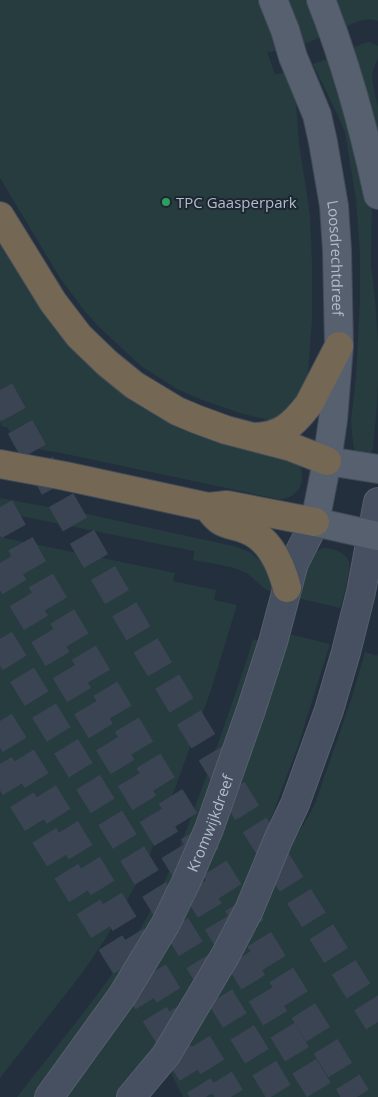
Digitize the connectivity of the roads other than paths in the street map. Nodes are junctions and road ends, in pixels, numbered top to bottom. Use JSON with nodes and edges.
{"nodes":[{"id":1,"x":273,"y":0,"type":"edge"},
{"id":2,"x":321,"y":0,"type":"edge"},
{"id":3,"x":378,"y":195,"type":"edge"},
{"id":4,"x":0,"y":216,"type":"edge"},
{"id":5,"x":338,"y":346,"type":"junction"},
{"id":6,"x":251,"y":437,"type":"junction"},
{"id":7,"x":327,"y":460,"type":"junction"},
{"id":8,"x":0,"y":464,"type":"edge"},
{"id":9,"x":378,"y":469,"type":"edge"},
{"id":10,"x":378,"y":502,"type":"edge"},
{"id":11,"x":208,"y":507,"type":"junction"},
{"id":12,"x":315,"y":522,"type":"junction"},
{"id":13,"x":375,"y":535,"type":"edge"},
{"id":14,"x":287,"y":588,"type":"junction"},
{"id":15,"x":49,"y":1097,"type":"edge"},
{"id":16,"x":131,"y":1097,"type":"edge"}],
"edges":[{"from":1,"to":5,"type":"main road","name":"Loosdrechtdreef"},
{"from":2,"to":3,"type":"main road"},
{"from":4,"to":6,"type":"highway"},
{"from":5,"to":6,"type":"highway"},
{"from":5,"to":7,"type":"main road","name":"Loosdrechtdreef"},
{"from":6,"to":7,"type":"highway"},
{"from":7,"to":9,"type":"main road"},
{"from":7,"to":12,"type":"main road","name":"Loosdrechtdreef"},
{"from":8,"to":11,"type":"highway"},
{"from":10,"to":13,"type":"main road"},
{"from":11,"to":12,"type":"highway"},
{"from":11,"to":14,"type":"highway"},
{"from":12,"to":13,"type":"main road"},
{"from":12,"to":14,"type":"main road","name":"Kromwijkdreef"},
{"from":13,"to":16,"type":"main road"},
{"from":14,"to":15,"type":"main road","name":"Kromwijkdreef"}]}
